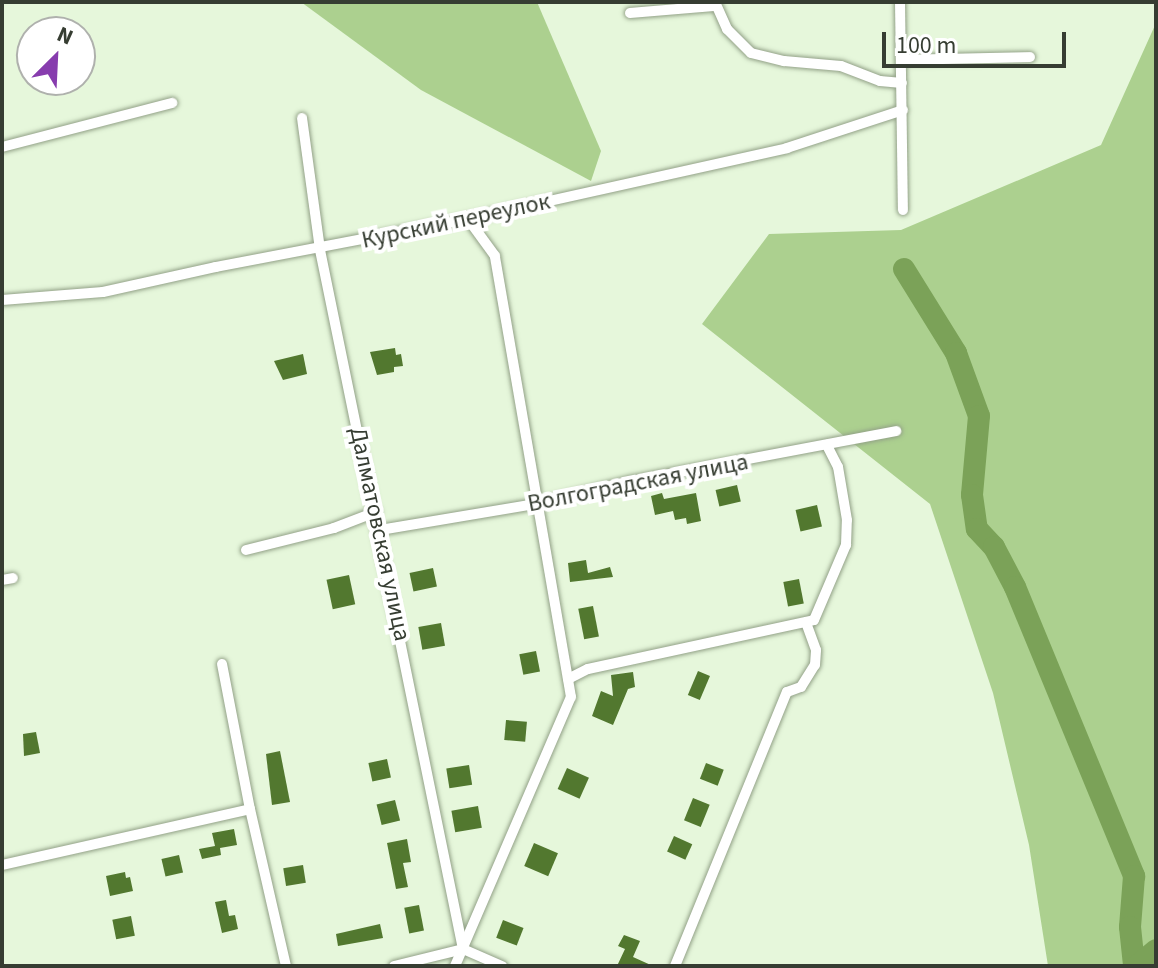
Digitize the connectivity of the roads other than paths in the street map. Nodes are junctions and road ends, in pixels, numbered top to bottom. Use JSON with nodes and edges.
{"nodes":[{"id":1,"x":900,"y":2,"type":"edge"},
{"id":2,"x":714,"y":4,"type":"edge"},
{"id":3,"x":630,"y":13,"type":"dead end"},
{"id":4,"x":1030,"y":57,"type":"dead end"},
{"id":5,"x":902,"y":60,"type":"junction"},
{"id":6,"x":902,"y":83,"type":"junction"},
{"id":7,"x":172,"y":103,"type":"dead end"},
{"id":8,"x":903,"y":110,"type":"junction"},
{"id":9,"x":302,"y":118,"type":"dead end"},
{"id":10,"x":2,"y":147,"type":"edge"},
{"id":11,"x":903,"y":210,"type":"dead end"},
{"id":12,"x":468,"y":219,"type":"junction"},
{"id":13,"x":320,"y":250,"type":"junction"},
{"id":14,"x":2,"y":300,"type":"edge"},
{"id":15,"x":896,"y":431,"type":"dead end"},
{"id":16,"x":827,"y":445,"type":"junction"},
{"id":17,"x":536,"y":504,"type":"junction"},
{"id":18,"x":376,"y":512,"type":"junction"},
{"id":19,"x":380,"y":530,"type":"junction"},
{"id":20,"x":246,"y":550,"type":"dead end"},
{"id":21,"x":807,"y":625,"type":"junction"},
{"id":22,"x":222,"y":664,"type":"dead end"},
{"id":23,"x":568,"y":679,"type":"junction"},
{"id":24,"x":250,"y":809,"type":"junction"},
{"id":25,"x":2,"y":865,"type":"edge"},
{"id":26,"x":463,"y":949,"type":"junction"},
{"id":27,"x":286,"y":966,"type":"edge"},
{"id":28,"x":394,"y":966,"type":"edge"},
{"id":29,"x":455,"y":966,"type":"edge"},
{"id":30,"x":502,"y":966,"type":"edge"},
{"id":31,"x":675,"y":966,"type":"edge"}],
"edges":[{"from":1,"to":5,"type":"street"},
{"from":2,"to":3,"type":"street"},
{"from":2,"to":6,"type":"street"},
{"from":4,"to":5,"type":"street"},
{"from":5,"to":6,"type":"street"},
{"from":6,"to":8,"type":"street"},
{"from":7,"to":10,"type":"street"},
{"from":8,"to":11,"type":"street"},
{"from":8,"to":12,"type":"street","name":"Курский переулок"},
{"from":9,"to":13,"type":"street","name":"Далматовская улица"},
{"from":12,"to":13,"type":"street","name":"Курский переулок"},
{"from":12,"to":17,"type":"street"},
{"from":13,"to":14,"type":"street","name":"Курский переулок"},
{"from":13,"to":18,"type":"street","name":"Далматовская улица"},
{"from":15,"to":16,"type":"street","name":"Волгоградская улица"},
{"from":16,"to":17,"type":"street","name":"Волгоградская улица"},
{"from":16,"to":21,"type":"street"},
{"from":17,"to":19,"type":"street","name":"Волгоградская улица"},
{"from":17,"to":23,"type":"street"},
{"from":18,"to":19,"type":"street","name":"Далматовская улица"},
{"from":18,"to":20,"type":"street"},
{"from":19,"to":26,"type":"street","name":"Далматовская улица"},
{"from":21,"to":23,"type":"street"},
{"from":21,"to":31,"type":"street"},
{"from":22,"to":24,"type":"street"},
{"from":23,"to":26,"type":"street"},
{"from":24,"to":25,"type":"street"},
{"from":24,"to":27,"type":"street"},
{"from":26,"to":28,"type":"street"},
{"from":26,"to":29,"type":"street"},
{"from":26,"to":30,"type":"street"}]}
